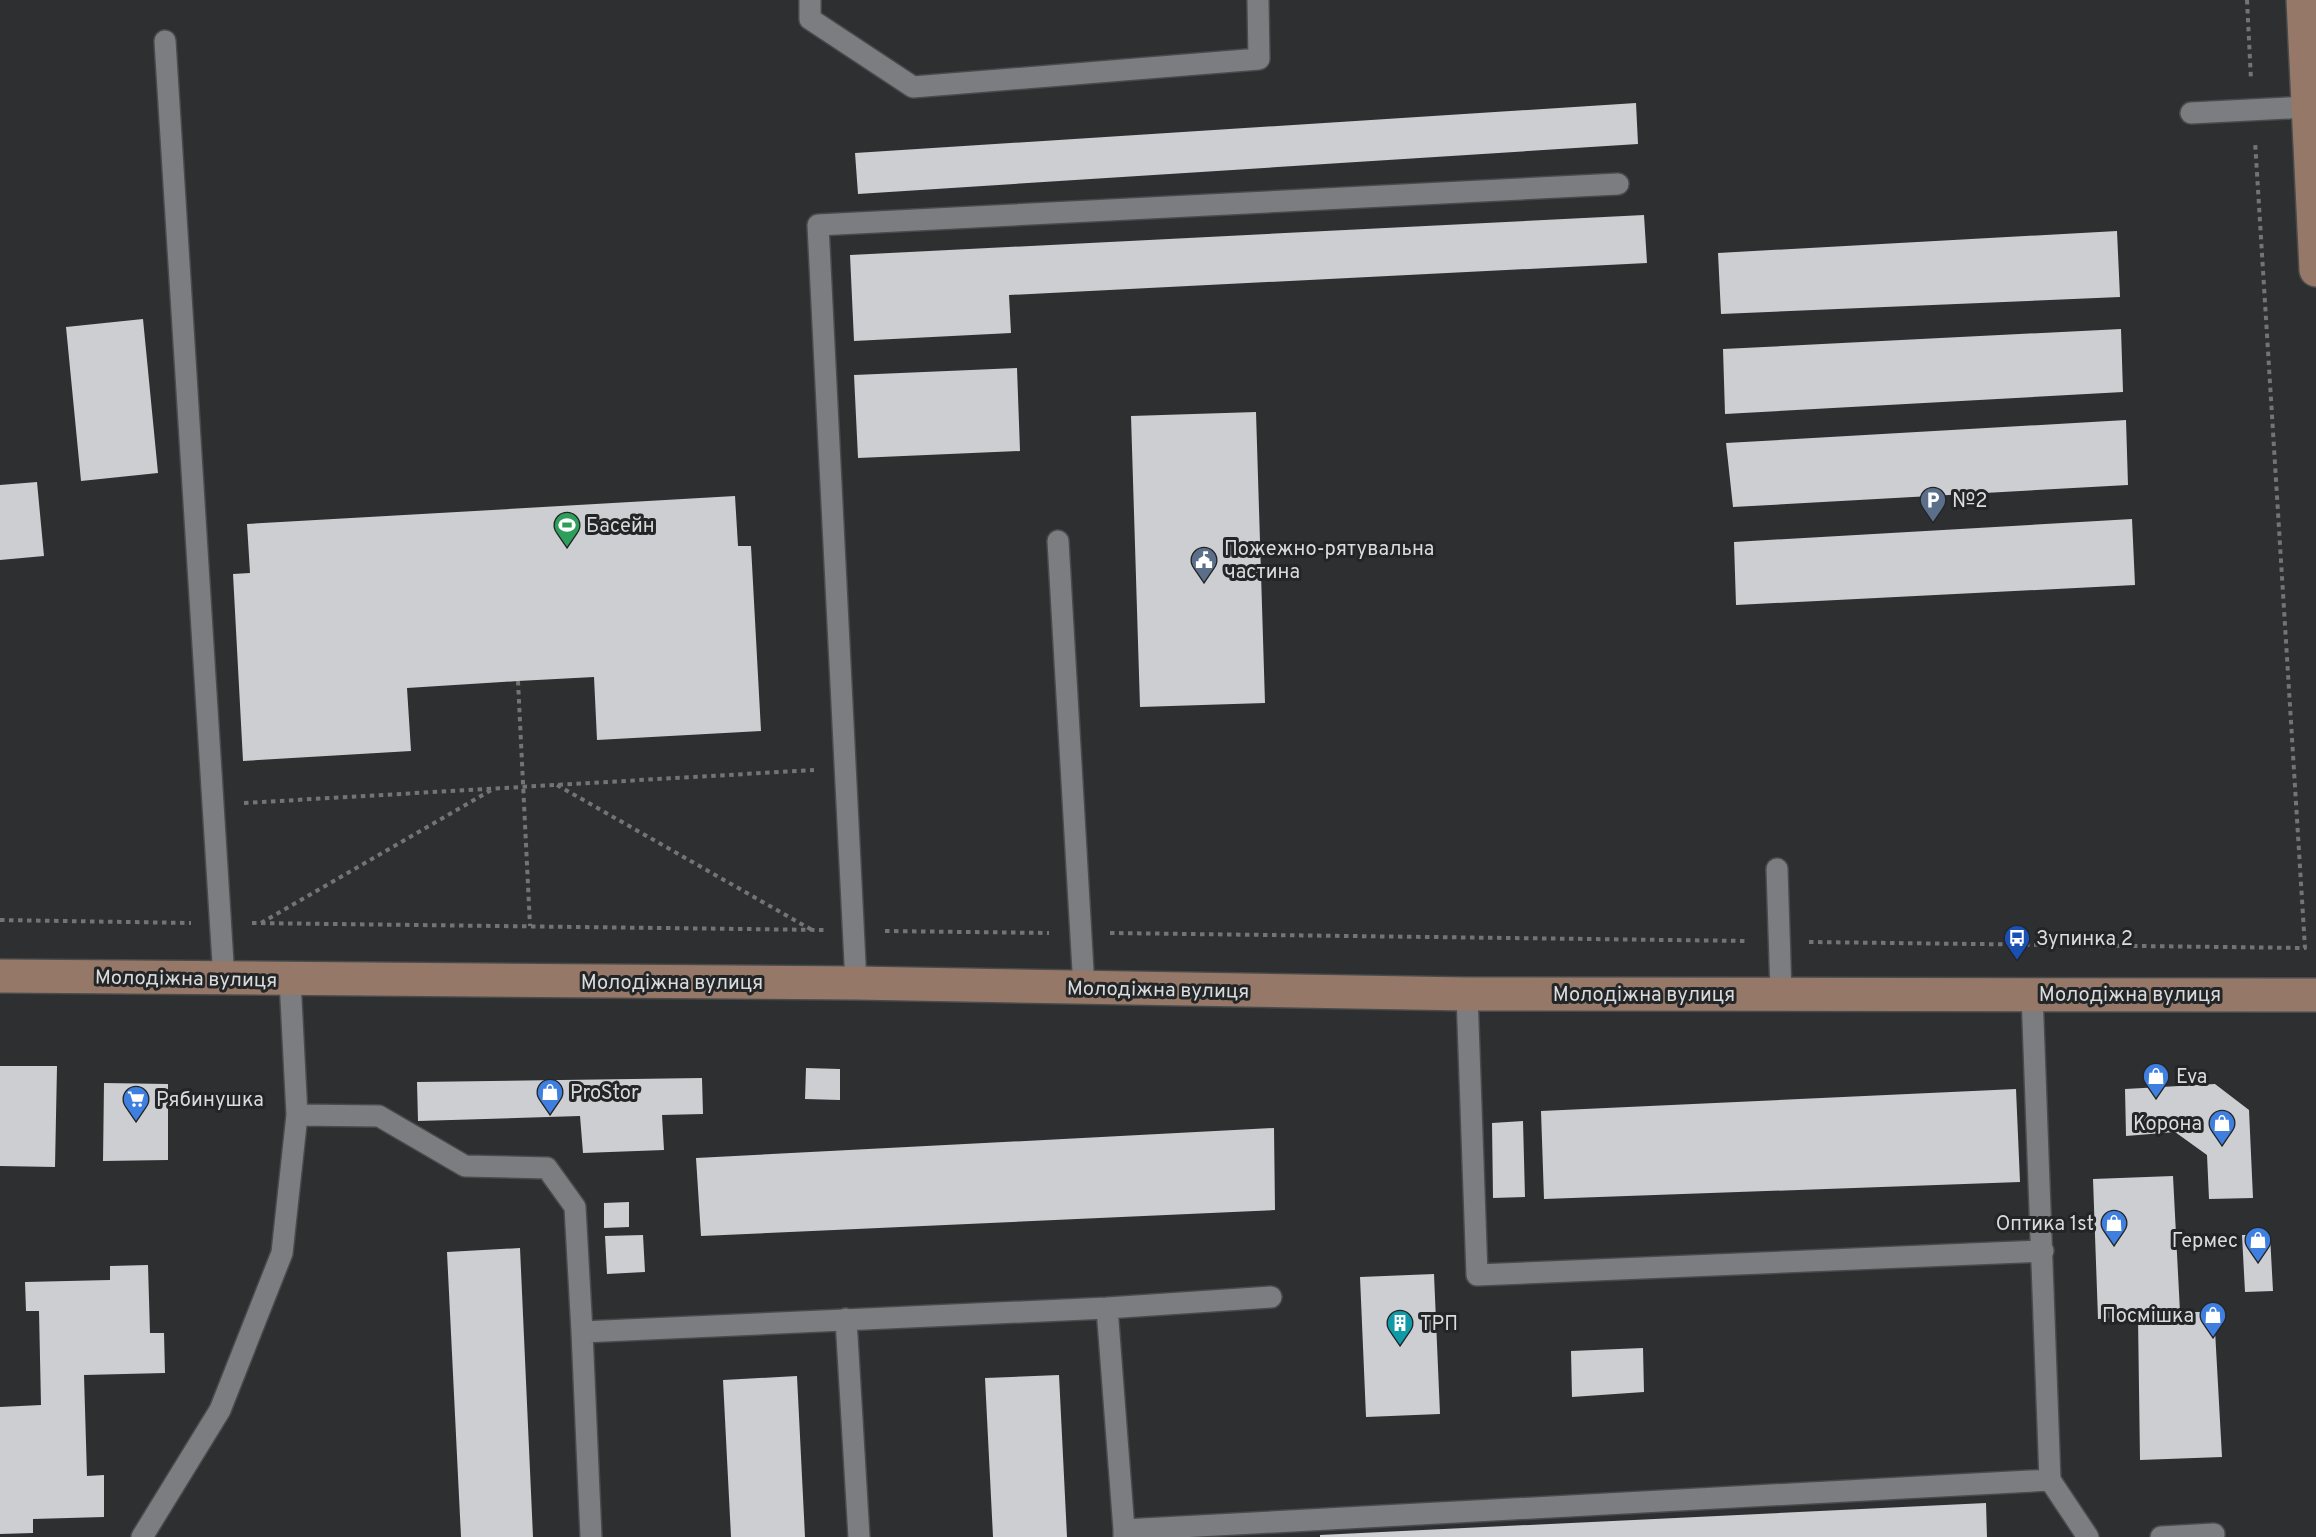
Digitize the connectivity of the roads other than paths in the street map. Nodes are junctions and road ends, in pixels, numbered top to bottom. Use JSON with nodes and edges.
{"nodes":[{"id":1,"x":810,"y":0,"type":"edge"},
{"id":2,"x":1257,"y":0,"type":"edge"},
{"id":3,"x":2307,"y":6,"type":"edge"},
{"id":4,"x":165,"y":41,"type":"dead end"},
{"id":5,"x":2308,"y":107,"type":"junction"},
{"id":6,"x":2191,"y":113,"type":"dead end"},
{"id":7,"x":1618,"y":184,"type":"dead end"},
{"id":8,"x":2314,"y":217,"type":"edge"},
{"id":9,"x":2316,"y":270,"type":"edge"},
{"id":10,"x":1058,"y":542,"type":"dead end"},
{"id":11,"x":1778,"y":869,"type":"dead end"},
{"id":12,"x":0,"y":976,"type":"edge"},
{"id":13,"x":224,"y":979,"type":"junction"},
{"id":14,"x":290,"y":980,"type":"junction"},
{"id":15,"x":856,"y":983,"type":"junction"},
{"id":16,"x":1084,"y":987,"type":"junction"},
{"id":17,"x":1781,"y":993,"type":"junction"},
{"id":18,"x":2032,"y":993,"type":"junction"},
{"id":19,"x":1467,"y":994,"type":"junction"},
{"id":20,"x":2316,"y":995,"type":"edge"},
{"id":21,"x":297,"y":1115,"type":"junction"},
{"id":22,"x":2043,"y":1251,"type":"junction"},
{"id":23,"x":1271,"y":1297,"type":"dead end"},
{"id":24,"x":1107,"y":1308,"type":"junction"},
{"id":25,"x":846,"y":1319,"type":"junction"},
{"id":26,"x":582,"y":1332,"type":"junction"},
{"id":27,"x":2050,"y":1480,"type":"junction"},
{"id":28,"x":2214,"y":1533,"type":"dead end"},
{"id":29,"x":1124,"y":1534,"type":"edge"},
{"id":30,"x":142,"y":1537,"type":"edge"},
{"id":31,"x":591,"y":1537,"type":"edge"},
{"id":32,"x":859,"y":1537,"type":"edge"},
{"id":33,"x":2088,"y":1537,"type":"edge"},
{"id":34,"x":2161,"y":1537,"type":"edge"}],
"edges":[{"from":1,"to":2,"type":"lane"},
{"from":3,"to":5,"type":"street"},
{"from":4,"to":13,"type":"lane"},
{"from":5,"to":6,"type":"lane"},
{"from":5,"to":8,"type":"street"},
{"from":7,"to":15,"type":"lane"},
{"from":8,"to":9,"type":"street"},
{"from":10,"to":16,"type":"lane"},
{"from":11,"to":17,"type":"lane"},
{"from":12,"to":13,"type":"street","name":"Молодіжна вулиця"},
{"from":13,"to":14,"type":"street","name":"Молодіжна вулиця"},
{"from":14,"to":15,"type":"street","name":"Молодіжна вулиця"},
{"from":14,"to":21,"type":"lane"},
{"from":15,"to":16,"type":"street","name":"Молодіжна вулиця"},
{"from":16,"to":19,"type":"street","name":"Молодіжна вулиця"},
{"from":17,"to":18,"type":"street","name":"Молодіжна вулиця"},
{"from":17,"to":19,"type":"street","name":"Молодіжна вулиця"},
{"from":18,"to":20,"type":"street","name":"Молодіжна вулиця"},
{"from":18,"to":22,"type":"lane"},
{"from":19,"to":22,"type":"lane"},
{"from":21,"to":26,"type":"lane"},
{"from":21,"to":30,"type":"lane"},
{"from":22,"to":27,"type":"lane"},
{"from":23,"to":24,"type":"lane"},
{"from":24,"to":25,"type":"lane"},
{"from":24,"to":29,"type":"lane"},
{"from":25,"to":26,"type":"lane"},
{"from":25,"to":32,"type":"lane"},
{"from":26,"to":31,"type":"lane"},
{"from":27,"to":29,"type":"lane"},
{"from":27,"to":33,"type":"lane"},
{"from":28,"to":34,"type":"lane"}]}
